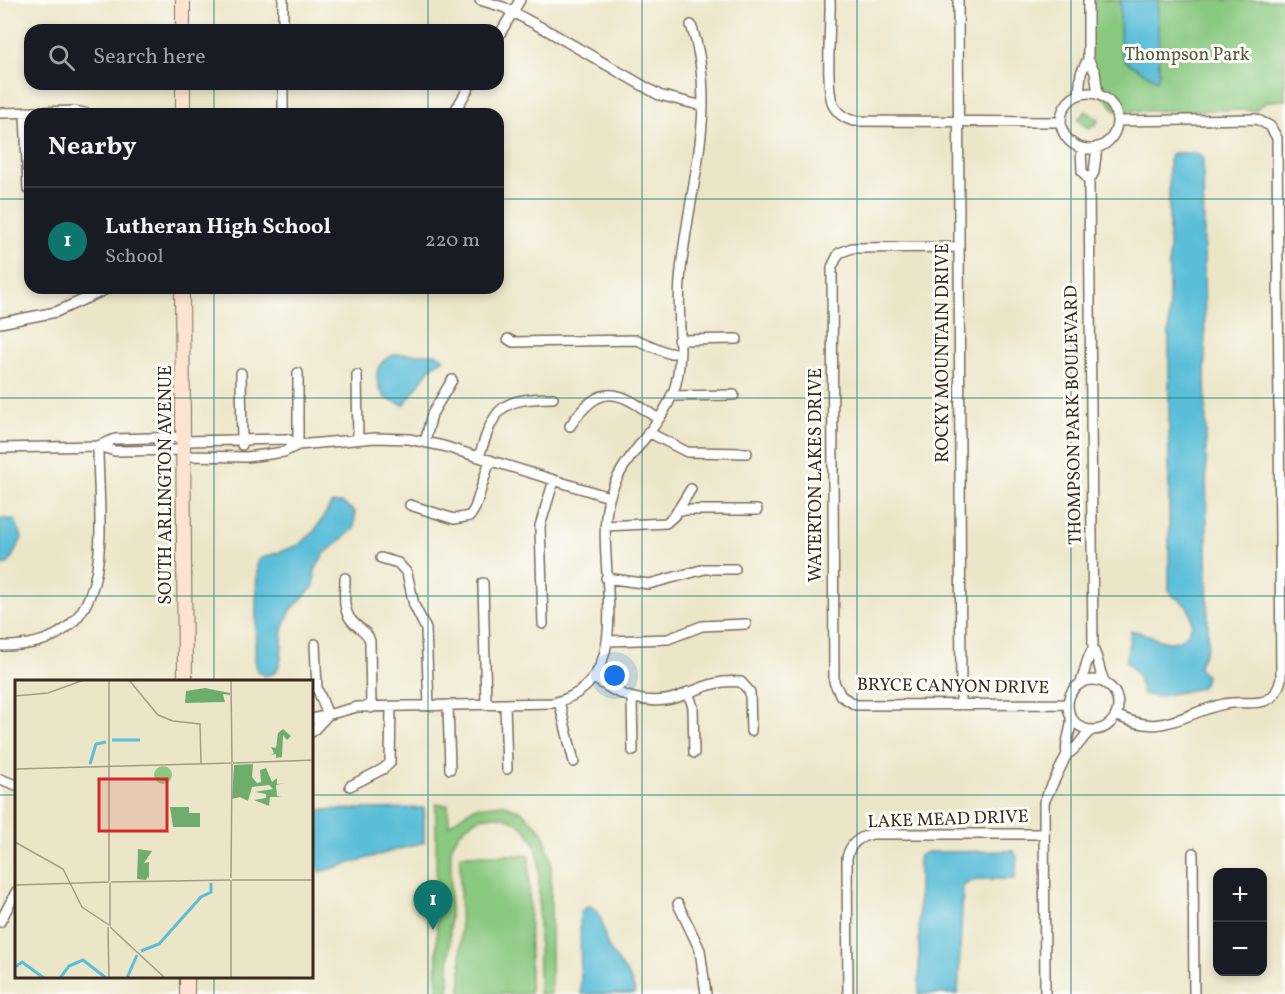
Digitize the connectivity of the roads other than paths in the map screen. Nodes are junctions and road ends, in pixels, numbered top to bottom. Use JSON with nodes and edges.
{"nodes":[{"id":1,"x":183,"y":0,"type":"edge"},
{"id":2,"x":283,"y":0,"type":"edge"},
{"id":3,"x":480,"y":0,"type":"edge"},
{"id":4,"x":520,"y":0,"type":"edge"},
{"id":5,"x":830,"y":0,"type":"edge"},
{"id":6,"x":958,"y":0,"type":"edge"},
{"id":7,"x":1088,"y":0,"type":"edge"},
{"id":8,"x":513,"y":12,"type":"junction"},
{"id":9,"x":183,"y":24,"type":"edge"},
{"id":10,"x":283,"y":24,"type":"edge"},
{"id":11,"x":691,"y":25,"type":"dead end"},
{"id":12,"x":504,"y":28,"type":"edge"},
{"id":13,"x":1088,"y":60,"type":"junction"},
{"id":14,"x":183,"y":90,"type":"edge"},
{"id":15,"x":283,"y":90,"type":"edge"},
{"id":16,"x":467,"y":90,"type":"edge"},
{"id":17,"x":1079,"y":94,"type":"junction"},
{"id":18,"x":1098,"y":94,"type":"junction"},
{"id":19,"x":703,"y":106,"type":"junction"},
{"id":20,"x":183,"y":108,"type":"edge"},
{"id":21,"x":283,"y":108,"type":"edge"},
{"id":22,"x":457,"y":108,"type":"edge"},
{"id":23,"x":24,"y":112,"type":"edge"},
{"id":24,"x":0,"y":113,"type":"edge"},
{"id":25,"x":958,"y":121,"type":"junction"},
{"id":26,"x":1117,"y":121,"type":"junction"},
{"id":27,"x":1061,"y":122,"type":"junction"},
{"id":28,"x":1097,"y":147,"type":"junction"},
{"id":29,"x":1081,"y":148,"type":"junction"},
{"id":30,"x":1089,"y":181,"type":"junction"},
{"id":31,"x":959,"y":247,"type":"junction"},
{"id":32,"x":96,"y":294,"type":"edge"},
{"id":33,"x":182,"y":294,"type":"edge"},
{"id":34,"x":0,"y":322,"type":"edge"},
{"id":35,"x":508,"y":339,"type":"dead end"},
{"id":36,"x":737,"y":339,"type":"dead end"},
{"id":37,"x":678,"y":340,"type":"junction"},
{"id":38,"x":678,"y":353,"type":"junction"},
{"id":39,"x":241,"y":373,"type":"dead end"},
{"id":40,"x":298,"y":373,"type":"dead end"},
{"id":41,"x":357,"y":375,"type":"dead end"},
{"id":42,"x":452,"y":380,"type":"dead end"},
{"id":43,"x":734,"y":395,"type":"dead end"},
{"id":44,"x":671,"y":396,"type":"junction"},
{"id":45,"x":553,"y":398,"type":"dead end"},
{"id":46,"x":658,"y":419,"type":"junction"},
{"id":47,"x":570,"y":426,"type":"dead end"},
{"id":48,"x":648,"y":432,"type":"junction"},
{"id":49,"x":357,"y":439,"type":"junction"},
{"id":50,"x":242,"y":442,"type":"junction"},
{"id":51,"x":425,"y":442,"type":"junction"},
{"id":52,"x":298,"y":445,"type":"junction"},
{"id":53,"x":98,"y":446,"type":"junction"},
{"id":54,"x":184,"y":446,"type":"junction"},
{"id":55,"x":0,"y":448,"type":"edge"},
{"id":56,"x":747,"y":453,"type":"dead end"},
{"id":57,"x":242,"y":457,"type":"junction"},
{"id":58,"x":479,"y":457,"type":"junction"},
{"id":59,"x":490,"y":460,"type":"junction"},
{"id":60,"x":554,"y":480,"type":"junction"},
{"id":61,"x":691,"y":489,"type":"dead end"},
{"id":62,"x":609,"y":496,"type":"junction"},
{"id":63,"x":410,"y":505,"type":"dead end"},
{"id":64,"x":678,"y":510,"type":"junction"},
{"id":65,"x":757,"y":510,"type":"dead end"},
{"id":66,"x":605,"y":526,"type":"junction"},
{"id":67,"x":381,"y":558,"type":"dead end"},
{"id":68,"x":735,"y":569,"type":"dead end"},
{"id":69,"x":345,"y":578,"type":"dead end"},
{"id":70,"x":606,"y":578,"type":"junction"},
{"id":71,"x":1283,"y":578,"type":"edge"},
{"id":72,"x":483,"y":583,"type":"dead end"},
{"id":73,"x":543,"y":624,"type":"dead end"},
{"id":74,"x":746,"y":624,"type":"dead end"},
{"id":75,"x":608,"y":641,"type":"junction"},
{"id":76,"x":315,"y":644,"type":"dead end"},
{"id":77,"x":0,"y":646,"type":"edge"},
{"id":78,"x":1093,"y":649,"type":"junction"},
{"id":79,"x":594,"y":678,"type":"junction"},
{"id":80,"x":185,"y":680,"type":"edge"},
{"id":81,"x":1080,"y":684,"type":"junction"},
{"id":82,"x":1106,"y":684,"type":"junction"},
{"id":83,"x":688,"y":692,"type":"junction"},
{"id":84,"x":841,"y":696,"type":"joint"},
{"id":85,"x":632,"y":699,"type":"junction"},
{"id":86,"x":560,"y":701,"type":"junction"},
{"id":87,"x":486,"y":704,"type":"junction"},
{"id":88,"x":1067,"y":704,"type":"junction"},
{"id":89,"x":448,"y":705,"type":"junction"},
{"id":90,"x":505,"y":705,"type":"junction"},
{"id":91,"x":961,"y":705,"type":"junction"},
{"id":92,"x":429,"y":706,"type":"junction"},
{"id":93,"x":391,"y":707,"type":"junction"},
{"id":94,"x":371,"y":708,"type":"junction"},
{"id":95,"x":327,"y":715,"type":"junction"},
{"id":96,"x":1116,"y":715,"type":"junction"},
{"id":97,"x":314,"y":718,"type":"edge"},
{"id":98,"x":1071,"y":719,"type":"junction"},
{"id":99,"x":314,"y":730,"type":"edge"},
{"id":100,"x":1092,"y":730,"type":"junction"},
{"id":101,"x":751,"y":731,"type":"dead end"},
{"id":102,"x":633,"y":752,"type":"dead end"},
{"id":103,"x":694,"y":753,"type":"dead end"},
{"id":104,"x":1067,"y":754,"type":"junction"},
{"id":105,"x":574,"y":762,"type":"dead end"},
{"id":106,"x":507,"y":769,"type":"dead end"},
{"id":107,"x":450,"y":770,"type":"dead end"},
{"id":108,"x":0,"y":779,"type":"edge"},
{"id":109,"x":15,"y":785,"type":"edge"},
{"id":110,"x":350,"y":786,"type":"dead end"},
{"id":111,"x":1044,"y":834,"type":"junction"},
{"id":112,"x":1193,"y":853,"type":"dead end"},
{"id":113,"x":15,"y":894,"type":"edge"},
{"id":114,"x":678,"y":904,"type":"dead end"},
{"id":115,"x":0,"y":922,"type":"edge"},
{"id":116,"x":706,"y":994,"type":"edge"},
{"id":117,"x":848,"y":994,"type":"edge"},
{"id":118,"x":1044,"y":994,"type":"edge"},
{"id":119,"x":1194,"y":994,"type":"edge"}],
"edges":[{"from":1,"to":9,"type":"main road"},
{"from":2,"to":10,"type":"street"},
{"from":3,"to":8,"type":"street"},
{"from":4,"to":8,"type":"street"},
{"from":5,"to":25,"type":"street"},
{"from":6,"to":25,"type":"street","name":"ROCKY MOUNTAIN DRIVE"},
{"from":7,"to":13,"type":"street"},
{"from":8,"to":12,"type":"street"},
{"from":8,"to":19,"type":"street"},
{"from":11,"to":19,"type":"street"},
{"from":13,"to":17,"type":"street"},
{"from":13,"to":18,"type":"street"},
{"from":14,"to":20,"type":"main road"},
{"from":15,"to":21,"type":"street"},
{"from":16,"to":22,"type":"street"},
{"from":17,"to":18,"type":"street"},
{"from":17,"to":27,"type":"street"},
{"from":18,"to":26,"type":"street"},
{"from":19,"to":37,"type":"street"},
{"from":23,"to":24,"type":"street"},
{"from":25,"to":27,"type":"street"},
{"from":25,"to":31,"type":"street","name":"ROCKY MOUNTAIN DRIVE"},
{"from":26,"to":28,"type":"street","name":"THOMPSON PARK BOULEVARD"},
{"from":26,"to":71,"type":"street"},
{"from":27,"to":29,"type":"street"},
{"from":28,"to":29,"type":"street"},
{"from":28,"to":30,"type":"street","name":"THOMPSON PARK BOULEVARD"},
{"from":29,"to":30,"type":"street","name":"THOMPSON PARK BOULEVARD"},
{"from":30,"to":78,"type":"street","name":"THOMPSON PARK BOULEVARD"},
{"from":31,"to":84,"type":"street","name":"WATERTON LAKES DRIVE"},
{"from":31,"to":91,"type":"street","name":"ROCKY MOUNTAIN DRIVE"},
{"from":32,"to":34,"type":"street"},
{"from":33,"to":54,"type":"main road","name":"SOUTH ARLINGTON AVENUE"},
{"from":35,"to":38,"type":"street"},
{"from":36,"to":37,"type":"street"},
{"from":37,"to":38,"type":"street"},
{"from":38,"to":44,"type":"street"},
{"from":39,"to":50,"type":"street"},
{"from":40,"to":52,"type":"street"},
{"from":41,"to":49,"type":"street"},
{"from":42,"to":51,"type":"street"},
{"from":43,"to":44,"type":"street"},
{"from":44,"to":46,"type":"street"},
{"from":45,"to":58,"type":"street"},
{"from":46,"to":47,"type":"street"},
{"from":46,"to":48,"type":"street"},
{"from":48,"to":56,"type":"street"},
{"from":48,"to":62,"type":"street"},
{"from":49,"to":51,"type":"street"},
{"from":49,"to":52,"type":"street"},
{"from":50,"to":52,"type":"street"},
{"from":50,"to":54,"type":"street"},
{"from":50,"to":57,"type":"street"},
{"from":51,"to":58,"type":"street"},
{"from":52,"to":57,"type":"street"},
{"from":53,"to":54,"type":"street"},
{"from":53,"to":55,"type":"street"},
{"from":53,"to":77,"type":"street"},
{"from":54,"to":57,"type":"street"},
{"from":54,"to":80,"type":"main road","name":"SOUTH ARLINGTON AVENUE"},
{"from":58,"to":59,"type":"street"},
{"from":59,"to":60,"type":"street"},
{"from":59,"to":63,"type":"street"},
{"from":60,"to":62,"type":"street"},
{"from":60,"to":73,"type":"street"},
{"from":61,"to":64,"type":"street"},
{"from":62,"to":66,"type":"street"},
{"from":64,"to":65,"type":"street"},
{"from":64,"to":66,"type":"street"},
{"from":66,"to":70,"type":"street"},
{"from":67,"to":92,"type":"street"},
{"from":68,"to":70,"type":"street"},
{"from":69,"to":94,"type":"street"},
{"from":70,"to":75,"type":"street"},
{"from":71,"to":96,"type":"street"},
{"from":72,"to":87,"type":"street"},
{"from":74,"to":75,"type":"street"},
{"from":75,"to":79,"type":"street"},
{"from":76,"to":95,"type":"street"},
{"from":78,"to":81,"type":"street","name":"THOMPSON PARK BOULEVARD"},
{"from":78,"to":82,"type":"street","name":"THOMPSON PARK BOULEVARD"},
{"from":79,"to":85,"type":"street"},
{"from":79,"to":86,"type":"street"},
{"from":81,"to":82,"type":"street"},
{"from":81,"to":88,"type":"street"},
{"from":82,"to":96,"type":"street"},
{"from":83,"to":85,"type":"street"},
{"from":83,"to":101,"type":"street"},
{"from":83,"to":103,"type":"street"},
{"from":84,"to":91,"type":"street","name":"BRYCE CANYON DRIVE"},
{"from":85,"to":102,"type":"street"},
{"from":86,"to":90,"type":"street"},
{"from":86,"to":105,"type":"street"},
{"from":87,"to":89,"type":"street"},
{"from":87,"to":90,"type":"street"},
{"from":88,"to":91,"type":"street","name":"BRYCE CANYON DRIVE"},
{"from":88,"to":98,"type":"street"},
{"from":89,"to":92,"type":"street"},
{"from":89,"to":107,"type":"street"},
{"from":90,"to":106,"type":"street"},
{"from":92,"to":93,"type":"street"},
{"from":93,"to":94,"type":"street"},
{"from":93,"to":110,"type":"street"},
{"from":94,"to":95,"type":"street"},
{"from":95,"to":97,"type":"street"},
{"from":95,"to":99,"type":"street"},
{"from":96,"to":100,"type":"street"},
{"from":98,"to":100,"type":"street"},
{"from":98,"to":104,"type":"street"},
{"from":100,"to":104,"type":"street"},
{"from":104,"to":111,"type":"street"},
{"from":108,"to":109,"type":"street"},
{"from":111,"to":117,"type":"street","name":"LAKE MEAD DRIVE"},
{"from":111,"to":118,"type":"street"},
{"from":112,"to":119,"type":"street"},
{"from":113,"to":115,"type":"street"},
{"from":114,"to":116,"type":"street"}]}
